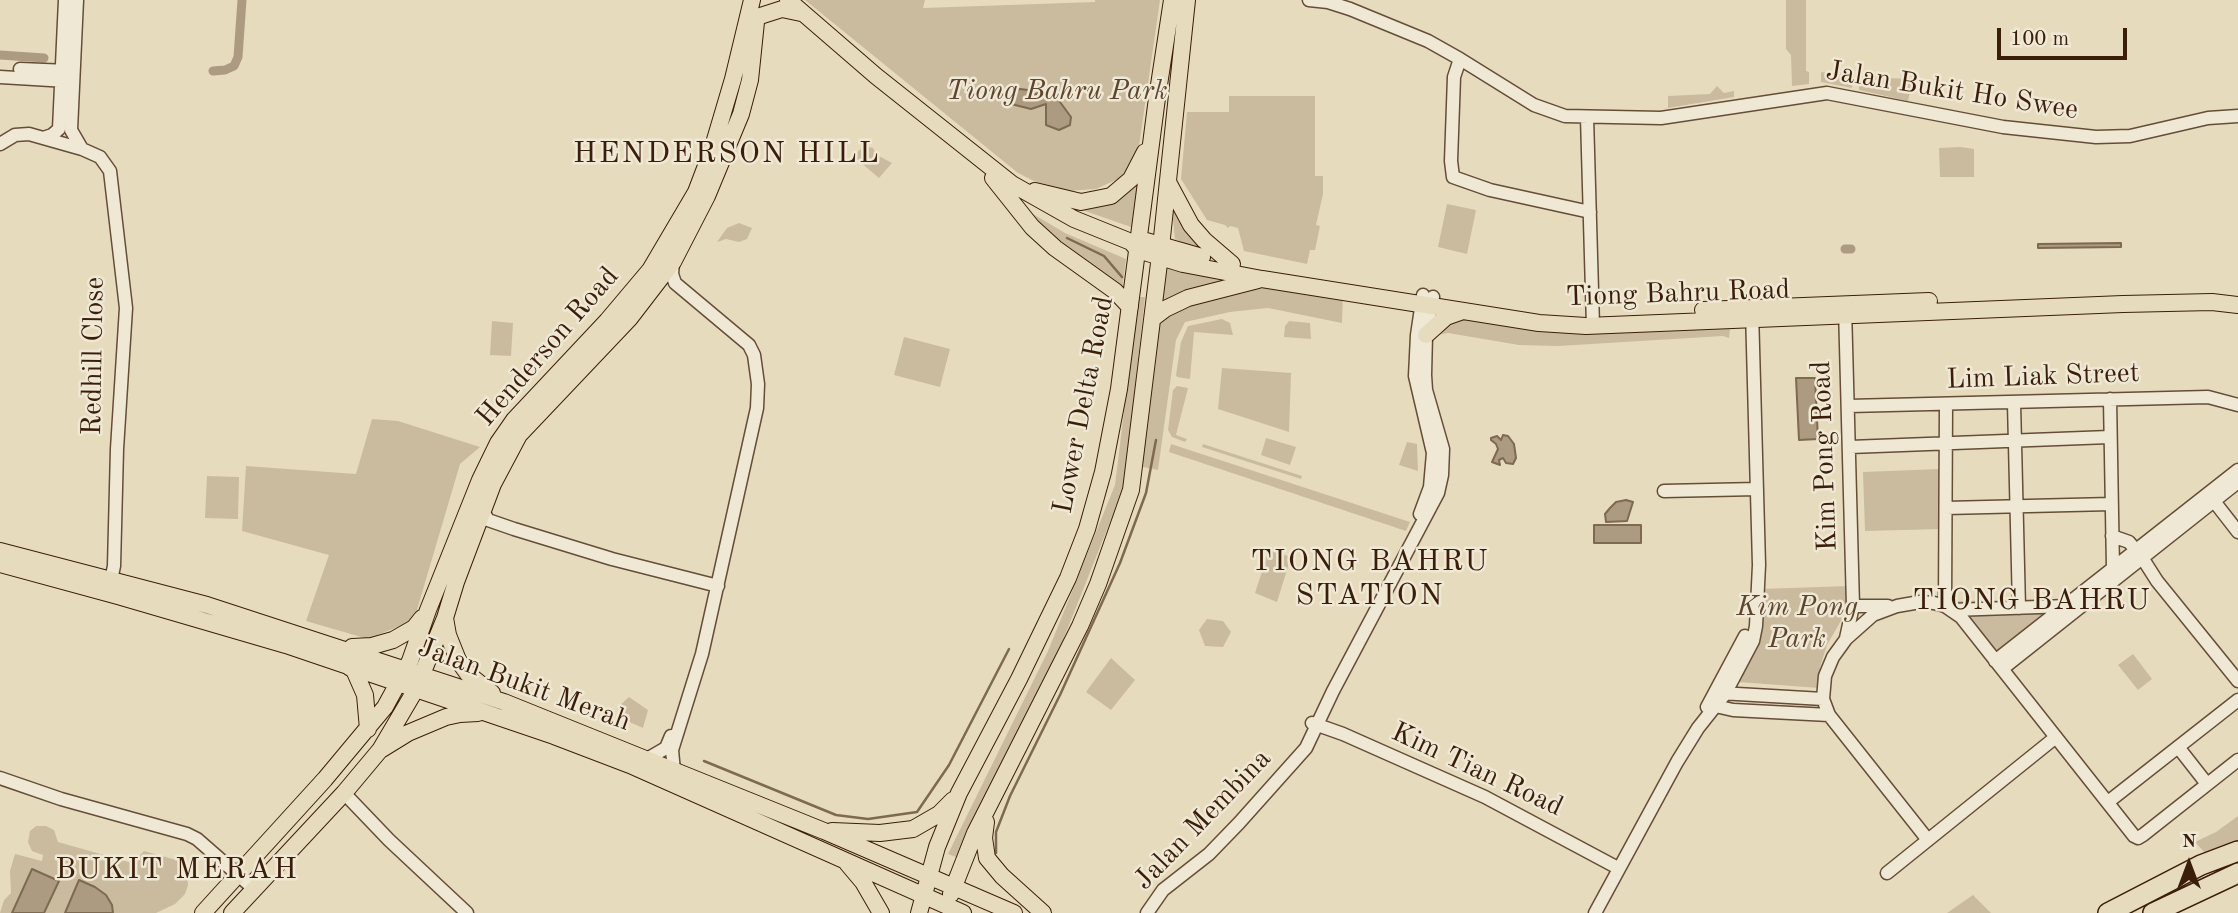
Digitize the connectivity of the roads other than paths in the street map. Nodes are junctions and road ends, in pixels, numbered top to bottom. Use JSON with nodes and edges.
{"nodes":[{"id":1,"x":65,"y":0,"type":"edge"},
{"id":2,"x":77,"y":0,"type":"edge"},
{"id":3,"x":750,"y":0,"type":"edge"},
{"id":4,"x":760,"y":0,"type":"edge"},
{"id":5,"x":788,"y":0,"type":"edge"},
{"id":6,"x":1172,"y":0,"type":"edge"},
{"id":7,"x":1187,"y":0,"type":"edge"},
{"id":8,"x":1309,"y":0,"type":"edge"},
{"id":9,"x":807,"y":15,"type":"junction"},
{"id":10,"x":757,"y":17,"type":"junction"},
{"id":11,"x":1460,"y":59,"type":"junction"},
{"id":12,"x":0,"y":68,"type":"edge"},
{"id":13,"x":67,"y":76,"type":"junction"},
{"id":14,"x":0,"y":77,"type":"edge"},
{"id":15,"x":2238,"y":116,"type":"edge"},
{"id":16,"x":1587,"y":117,"type":"junction"},
{"id":17,"x":1152,"y":137,"type":"junction"},
{"id":18,"x":43,"y":138,"type":"junction"},
{"id":19,"x":0,"y":144,"type":"edge"},
{"id":20,"x":82,"y":149,"type":"junction"},
{"id":21,"x":984,"y":164,"type":"junction"},
{"id":22,"x":1168,"y":182,"type":"junction"},
{"id":23,"x":1012,"y":184,"type":"junction"},
{"id":24,"x":1590,"y":212,"type":"junction"},
{"id":25,"x":1136,"y":244,"type":"junction"},
{"id":26,"x":1160,"y":252,"type":"junction"},
{"id":27,"x":673,"y":262,"type":"junction"},
{"id":28,"x":1232,"y":264,"type":"junction"},
{"id":29,"x":1262,"y":279,"type":"junction"},
{"id":30,"x":652,"y":291,"type":"junction"},
{"id":31,"x":2238,"y":297,"type":"edge"},
{"id":32,"x":1427,"y":300,"type":"junction"},
{"id":33,"x":2238,"y":305,"type":"edge"},
{"id":34,"x":1130,"y":307,"type":"junction"},
{"id":35,"x":1845,"y":309,"type":"junction"},
{"id":36,"x":1465,"y":310,"type":"junction"},
{"id":37,"x":1748,"y":313,"type":"junction"},
{"id":38,"x":1153,"y":318,"type":"junction"},
{"id":39,"x":1593,"y":320,"type":"junction"},
{"id":40,"x":1426,"y":335,"type":"junction"},
{"id":41,"x":2110,"y":399,"type":"junction"},
{"id":42,"x":2014,"y":403,"type":"junction"},
{"id":43,"x":1946,"y":404,"type":"junction"},
{"id":44,"x":2238,"y":405,"type":"edge"},
{"id":45,"x":1849,"y":406,"type":"junction"},
{"id":46,"x":2109,"y":438,"type":"junction"},
{"id":47,"x":2014,"y":441,"type":"junction"},
{"id":48,"x":1946,"y":443,"type":"junction"},
{"id":49,"x":1850,"y":447,"type":"junction"},
{"id":50,"x":2238,"y":470,"type":"edge"},
{"id":51,"x":2238,"y":482,"type":"edge"},
{"id":52,"x":1753,"y":489,"type":"junction"},
{"id":53,"x":1664,"y":491,"type":"dead end"},
{"id":54,"x":2211,"y":497,"type":"junction"},
{"id":55,"x":2111,"y":503,"type":"junction"},
{"id":56,"x":2016,"y":506,"type":"junction"},
{"id":57,"x":1946,"y":508,"type":"junction"},
{"id":58,"x":1424,"y":514,"type":"junction"},
{"id":59,"x":480,"y":518,"type":"junction"},
{"id":60,"x":2238,"y":532,"type":"edge"},
{"id":61,"x":2112,"y":536,"type":"junction"},
{"id":62,"x":0,"y":551,"type":"edge"},
{"id":63,"x":2138,"y":559,"type":"junction"},
{"id":64,"x":0,"y":564,"type":"edge"},
{"id":65,"x":1755,"y":565,"type":"junction"},
{"id":66,"x":2113,"y":569,"type":"junction"},
{"id":67,"x":111,"y":580,"type":"junction"},
{"id":68,"x":715,"y":588,"type":"junction"},
{"id":69,"x":1853,"y":606,"type":"junction"},
{"id":70,"x":1897,"y":606,"type":"junction"},
{"id":71,"x":2068,"y":606,"type":"junction"},
{"id":72,"x":1949,"y":608,"type":"junction"},
{"id":73,"x":2019,"y":608,"type":"junction"},
{"id":74,"x":428,"y":610,"type":"junction"},
{"id":75,"x":445,"y":618,"type":"junction"},
{"id":76,"x":1846,"y":639,"type":"junction"},
{"id":77,"x":341,"y":648,"type":"junction"},
{"id":78,"x":1999,"y":665,"type":"junction"},
{"id":79,"x":347,"y":666,"type":"junction"},
{"id":80,"x":1735,"y":678,"type":"junction"},
{"id":81,"x":411,"y":679,"type":"junction"},
{"id":82,"x":2238,"y":681,"type":"edge"},
{"id":83,"x":1721,"y":693,"type":"junction"},
{"id":84,"x":1744,"y":696,"type":"junction"},
{"id":85,"x":1823,"y":699,"type":"junction"},
{"id":86,"x":2238,"y":700,"type":"edge"},
{"id":87,"x":504,"y":702,"type":"junction"},
{"id":88,"x":1712,"y":706,"type":"junction"},
{"id":89,"x":486,"y":713,"type":"junction"},
{"id":90,"x":1829,"y":715,"type":"junction"},
{"id":91,"x":1314,"y":723,"type":"junction"},
{"id":92,"x":368,"y":729,"type":"junction"},
{"id":93,"x":2056,"y":737,"type":"junction"},
{"id":94,"x":2178,"y":747,"type":"junction"},
{"id":95,"x":380,"y":750,"type":"junction"},
{"id":96,"x":647,"y":759,"type":"junction"},
{"id":97,"x":2238,"y":760,"type":"edge"},
{"id":98,"x":674,"y":771,"type":"junction"},
{"id":99,"x":0,"y":778,"type":"edge"},
{"id":100,"x":2207,"y":784,"type":"junction"},
{"id":101,"x":344,"y":793,"type":"junction"},
{"id":102,"x":960,"y":793,"type":"junction"},
{"id":103,"x":2108,"y":803,"type":"junction"},
{"id":104,"x":989,"y":809,"type":"junction"},
{"id":105,"x":824,"y":831,"type":"junction"},
{"id":106,"x":1928,"y":840,"type":"junction"},
{"id":107,"x":2238,"y":851,"type":"edge"},
{"id":108,"x":846,"y":861,"type":"junction"},
{"id":109,"x":1619,"y":868,"type":"junction"},
{"id":110,"x":1887,"y":873,"type":"dead end"},
{"id":111,"x":2238,"y":873,"type":"edge"},
{"id":112,"x":239,"y":875,"type":"junction"},
{"id":113,"x":930,"y":877,"type":"junction"},
{"id":114,"x":953,"y":886,"type":"junction"},
{"id":115,"x":253,"y":888,"type":"junction"},
{"id":116,"x":925,"y":896,"type":"junction"},
{"id":117,"x":946,"y":909,"type":"edge"},
{"id":118,"x":203,"y":913,"type":"edge"},
{"id":119,"x":232,"y":913,"type":"edge"},
{"id":120,"x":467,"y":913,"type":"edge"},
{"id":121,"x":881,"y":913,"type":"edge"},
{"id":122,"x":919,"y":913,"type":"edge"},
{"id":123,"x":963,"y":913,"type":"edge"},
{"id":124,"x":1014,"y":913,"type":"edge"},
{"id":125,"x":1043,"y":913,"type":"edge"},
{"id":126,"x":1140,"y":913,"type":"edge"},
{"id":127,"x":1147,"y":913,"type":"edge"},
{"id":128,"x":1595,"y":913,"type":"edge"},
{"id":129,"x":2108,"y":913,"type":"edge"},
{"id":130,"x":2153,"y":913,"type":"edge"}],
"edges":[{"from":1,"to":13,"type":"street"},
{"from":2,"to":13,"type":"street"},
{"from":3,"to":74,"type":"main road","name":"Henderson Road"},
{"from":4,"to":10,"type":"main road","name":"Henderson Road"},
{"from":5,"to":9,"type":"main road","name":"Tiong Bahru Road"},
{"from":6,"to":17,"type":"main road","name":"Lower Delta Road"},
{"from":7,"to":22,"type":"main road","name":"Lower Delta Road"},
{"from":8,"to":11,"type":"street","name":"Jalan Bukit Ho Swee"},
{"from":9,"to":10,"type":"main road"},
{"from":9,"to":21,"type":"main road","name":"Tiong Bahru Road"},
{"from":10,"to":27,"type":"main road","name":"Henderson Road"},
{"from":11,"to":16,"type":"street","name":"Jalan Bukit Ho Swee"},
{"from":11,"to":24,"type":"street"},
{"from":12,"to":13,"type":"street"},
{"from":13,"to":14,"type":"street"},
{"from":13,"to":18,"type":"street"},
{"from":13,"to":20,"type":"street"},
{"from":15,"to":16,"type":"street","name":"Jalan Bukit Ho Swee"},
{"from":16,"to":24,"type":"street"},
{"from":17,"to":23,"type":"main road"},
{"from":17,"to":25,"type":"main road","name":"Lower Delta Road"},
{"from":18,"to":19,"type":"street","name":"Redhill Close"},
{"from":18,"to":20,"type":"street","name":"Redhill Close"},
{"from":20,"to":67,"type":"street","name":"Redhill Close"},
{"from":21,"to":23,"type":"main road","name":"Tiong Bahru Road"},
{"from":21,"to":34,"type":"main road"},
{"from":22,"to":26,"type":"main road","name":"Lower Delta Road"},
{"from":22,"to":28,"type":"main road"},
{"from":23,"to":25,"type":"main road","name":"Tiong Bahru Road"},
{"from":24,"to":39,"type":"street"},
{"from":25,"to":26,"type":"main road","name":"Tiong Bahru Road"},
{"from":25,"to":34,"type":"main road","name":"Lower Delta Road"},
{"from":26,"to":28,"type":"main road","name":"Tiong Bahru Road"},
{"from":26,"to":29,"type":"main road","name":"Tiong Bahru Road"},
{"from":26,"to":38,"type":"main road","name":"Lower Delta Road"},
{"from":27,"to":30,"type":"main road","name":"Henderson Road"},
{"from":27,"to":68,"type":"street"},
{"from":28,"to":32,"type":"main road","name":"Tiong Bahru Road"},
{"from":29,"to":32,"type":"main road","name":"Tiong Bahru Road"},
{"from":29,"to":38,"type":"main road"},
{"from":30,"to":59,"type":"main road","name":"Henderson Road"},
{"from":30,"to":68,"type":"street"},
{"from":31,"to":35,"type":"main road","name":"Tiong Bahru Road"},
{"from":32,"to":36,"type":"main road","name":"Tiong Bahru Road"},
{"from":32,"to":39,"type":"main road","name":"Tiong Bahru Road"},
{"from":32,"to":40,"type":"street","name":"Jalan Membina"},
{"from":32,"to":58,"type":"street","name":"Jalan Membina"},
{"from":33,"to":35,"type":"main road","name":"Tiong Bahru Road"},
{"from":34,"to":102,"type":"main road","name":"Lower Delta Road"},
{"from":35,"to":37,"type":"main road","name":"Tiong Bahru Road"},
{"from":35,"to":45,"type":"street","name":"Kim Pong Road"},
{"from":36,"to":39,"type":"main road","name":"Tiong Bahru Road"},
{"from":36,"to":40,"type":"main road"},
{"from":37,"to":39,"type":"main road","name":"Tiong Bahru Road"},
{"from":37,"to":52,"type":"street"},
{"from":38,"to":104,"type":"main road","name":"Lower Delta Road"},
{"from":40,"to":58,"type":"street","name":"Jalan Membina"},
{"from":41,"to":42,"type":"street","name":"Lim Liak Street"},
{"from":41,"to":44,"type":"street","name":"Lim Liak Street"},
{"from":41,"to":46,"type":"street"},
{"from":42,"to":43,"type":"street","name":"Lim Liak Street"},
{"from":42,"to":47,"type":"street"},
{"from":43,"to":45,"type":"street","name":"Lim Liak Street"},
{"from":43,"to":48,"type":"street"},
{"from":45,"to":49,"type":"street","name":"Kim Pong Road"},
{"from":46,"to":47,"type":"street"},
{"from":46,"to":55,"type":"street"},
{"from":47,"to":48,"type":"street"},
{"from":47,"to":56,"type":"street"},
{"from":48,"to":49,"type":"street"},
{"from":48,"to":57,"type":"street"},
{"from":49,"to":69,"type":"street","name":"Kim Pong Road"},
{"from":50,"to":54,"type":"street"},
{"from":51,"to":54,"type":"street"},
{"from":52,"to":53,"type":"street"},
{"from":52,"to":65,"type":"street"},
{"from":54,"to":60,"type":"street"},
{"from":54,"to":63,"type":"street"},
{"from":55,"to":56,"type":"street"},
{"from":55,"to":61,"type":"street"},
{"from":56,"to":57,"type":"street"},
{"from":56,"to":73,"type":"street"},
{"from":57,"to":72,"type":"street"},
{"from":58,"to":91,"type":"street","name":"Jalan Membina"},
{"from":59,"to":68,"type":"street"},
{"from":59,"to":75,"type":"main road","name":"Henderson Road"},
{"from":61,"to":63,"type":"street"},
{"from":61,"to":66,"type":"street"},
{"from":62,"to":67,"type":"main road","name":"Jalan Bukit Merah"},
{"from":63,"to":66,"type":"street"},
{"from":63,"to":78,"type":"street"},
{"from":63,"to":82,"type":"street"},
{"from":64,"to":79,"type":"main road","name":"Jalan Bukit Merah"},
{"from":65,"to":80,"type":"street"},
{"from":65,"to":83,"type":"street"},
{"from":66,"to":71,"type":"street"},
{"from":67,"to":77,"type":"main road","name":"Jalan Bukit Merah"},
{"from":68,"to":96,"type":"street"},
{"from":68,"to":98,"type":"street"},
{"from":69,"to":70,"type":"street"},
{"from":69,"to":76,"type":"street","name":"Kim Pong Road"},
{"from":70,"to":72,"type":"street"},
{"from":70,"to":76,"type":"street"},
{"from":71,"to":73,"type":"street"},
{"from":71,"to":78,"type":"street"},
{"from":72,"to":73,"type":"street"},
{"from":72,"to":78,"type":"street"},
{"from":74,"to":77,"type":"main road"},
{"from":74,"to":81,"type":"main road","name":"Henderson Road"},
{"from":75,"to":81,"type":"main road","name":"Henderson Road"},
{"from":75,"to":87,"type":"main road"},
{"from":76,"to":85,"type":"street"},
{"from":77,"to":81,"type":"main road","name":"Jalan Bukit Merah"},
{"from":78,"to":93,"type":"street"},
{"from":79,"to":81,"type":"main road","name":"Jalan Bukit Merah"},
{"from":79,"to":92,"type":"main road"},
{"from":80,"to":83,"type":"street"},
{"from":80,"to":84,"type":"street"},
{"from":81,"to":87,"type":"main road","name":"Jalan Bukit Merah"},
{"from":81,"to":89,"type":"main road","name":"Jalan Bukit Merah"},
{"from":81,"to":92,"type":"main road","name":"Henderson Road"},
{"from":81,"to":95,"type":"main road","name":"Henderson Road"},
{"from":83,"to":84,"type":"street"},
{"from":83,"to":88,"type":"street"},
{"from":84,"to":85,"type":"street"},
{"from":85,"to":90,"type":"street"},
{"from":86,"to":94,"type":"street"},
{"from":87,"to":96,"type":"main road","name":"Jalan Bukit Merah"},
{"from":88,"to":90,"type":"street"},
{"from":88,"to":109,"type":"street"},
{"from":89,"to":95,"type":"main road"},
{"from":89,"to":108,"type":"main road","name":"Jalan Bukit Merah"},
{"from":90,"to":106,"type":"street"},
{"from":91,"to":109,"type":"street","name":"Kim Tian Road"},
{"from":91,"to":126,"type":"street","name":"Jalan Membina"},
{"from":91,"to":127,"type":"street","name":"Jalan Membina"},
{"from":92,"to":112,"type":"main road","name":"Henderson Road"},
{"from":93,"to":103,"type":"street"},
{"from":93,"to":106,"type":"street"},
{"from":94,"to":100,"type":"street"},
{"from":94,"to":103,"type":"street"},
{"from":95,"to":101,"type":"main road","name":"Henderson Road"},
{"from":96,"to":98,"type":"main road","name":"Jalan Bukit Merah"},
{"from":97,"to":100,"type":"street"},
{"from":98,"to":105,"type":"main road","name":"Jalan Bukit Merah"},
{"from":99,"to":112,"type":"street"},
{"from":100,"to":103,"type":"street"},
{"from":101,"to":115,"type":"main road","name":"Henderson Road"},
{"from":101,"to":120,"type":"street"},
{"from":102,"to":105,"type":"main road"},
{"from":102,"to":113,"type":"main road","name":"Lower Delta Road"},
{"from":104,"to":114,"type":"main road","name":"Lower Delta Road"},
{"from":104,"to":125,"type":"main road"},
{"from":105,"to":113,"type":"main road","name":"Jalan Bukit Merah"},
{"from":106,"to":110,"type":"street"},
{"from":107,"to":129,"type":"highway"},
{"from":108,"to":116,"type":"main road","name":"Jalan Bukit Merah"},
{"from":108,"to":121,"type":"main road"},
{"from":109,"to":128,"type":"street"},
{"from":111,"to":130,"type":"highway"},
{"from":112,"to":115,"type":"street"},
{"from":112,"to":118,"type":"main road","name":"Henderson Road"},
{"from":113,"to":114,"type":"main road","name":"Jalan Bukit Merah"},
{"from":113,"to":116,"type":"main road","name":"Lower Delta Road"},
{"from":114,"to":117,"type":"main road","name":"Lower Delta Road"},
{"from":114,"to":124,"type":"main road","name":"Jalan Bukit Merah"},
{"from":115,"to":119,"type":"main road","name":"Henderson Road"},
{"from":116,"to":117,"type":"main road","name":"Jalan Bukit Merah"},
{"from":116,"to":122,"type":"main road","name":"Lower Delta Road"},
{"from":117,"to":123,"type":"main road","name":"Jalan Bukit Merah"}]}
